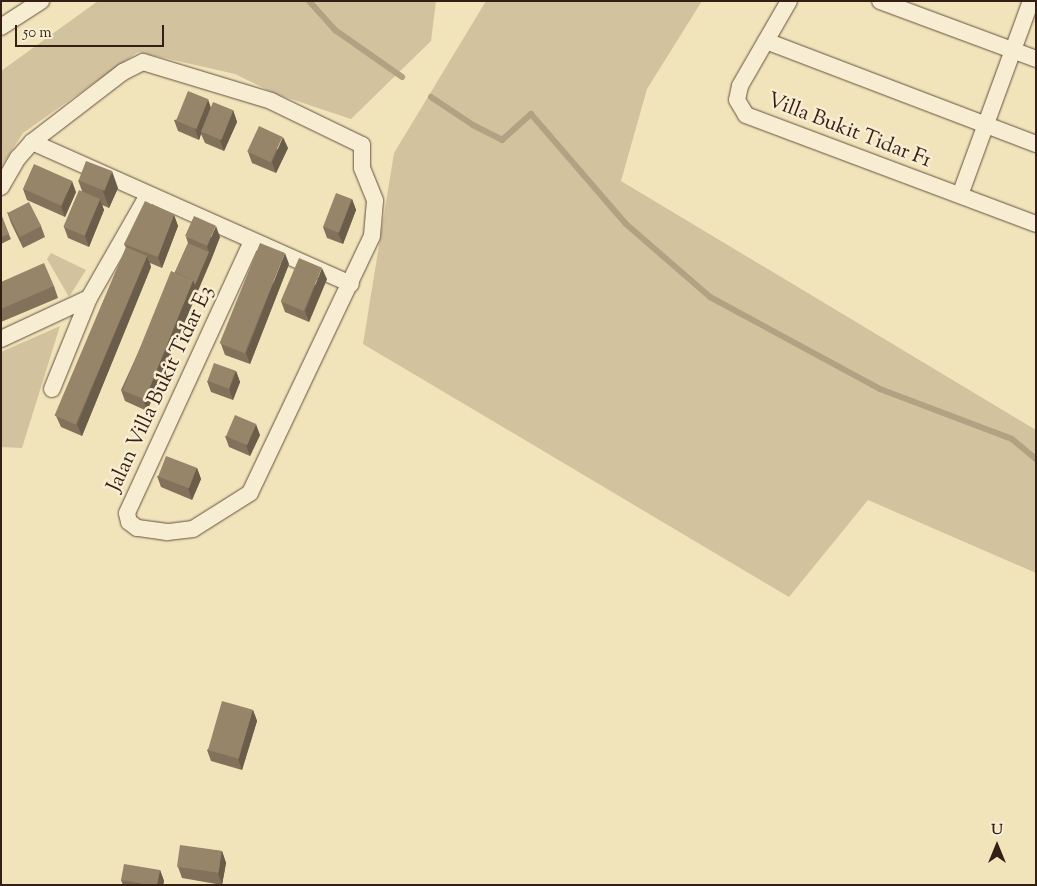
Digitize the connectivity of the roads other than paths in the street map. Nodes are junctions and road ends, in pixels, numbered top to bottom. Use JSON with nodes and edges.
{"nodes":[{"id":1,"x":41,"y":1,"type":"edge"},
{"id":2,"x":789,"y":1,"type":"edge"},
{"id":3,"x":880,"y":1,"type":"edge"},
{"id":4,"x":1031,"y":1,"type":"edge"},
{"id":5,"x":1,"y":26,"type":"edge"},
{"id":6,"x":766,"y":41,"type":"junction"},
{"id":7,"x":1013,"y":50,"type":"junction"},
{"id":8,"x":1036,"y":59,"type":"edge"},
{"id":9,"x":985,"y":126,"type":"junction"},
{"id":10,"x":32,"y":142,"type":"junction"},
{"id":11,"x":1036,"y":144,"type":"edge"},
{"id":12,"x":1,"y":187,"type":"edge"},
{"id":13,"x":148,"y":195,"type":"junction"},
{"id":14,"x":960,"y":195,"type":"junction"},
{"id":15,"x":1036,"y":224,"type":"edge"},
{"id":16,"x":252,"y":241,"type":"junction"},
{"id":17,"x":351,"y":284,"type":"junction"},
{"id":18,"x":89,"y":298,"type":"junction"},
{"id":19,"x":1,"y":340,"type":"edge"},
{"id":20,"x":52,"y":389,"type":"dead end"}],
"edges":[{"from":1,"to":5,"type":"street"},
{"from":2,"to":6,"type":"street","name":"Villa Bukit Tidar F1"},
{"from":3,"to":7,"type":"street"},
{"from":4,"to":7,"type":"street"},
{"from":6,"to":9,"type":"street"},
{"from":6,"to":14,"type":"street","name":"Villa Bukit Tidar F1"},
{"from":7,"to":8,"type":"street"},
{"from":7,"to":9,"type":"street"},
{"from":9,"to":11,"type":"street"},
{"from":9,"to":14,"type":"street"},
{"from":10,"to":12,"type":"street","name":"Jalan Villa Bukit Tidar E3"},
{"from":10,"to":13,"type":"street"},
{"from":10,"to":17,"type":"street","name":"Jalan Villa Bukit Tidar E3"},
{"from":13,"to":16,"type":"street"},
{"from":13,"to":18,"type":"street"},
{"from":14,"to":15,"type":"street","name":"Villa Bukit Tidar F1"},
{"from":16,"to":17,"type":"street"},
{"from":16,"to":17,"type":"street","name":"Jalan Villa Bukit Tidar E3"},
{"from":18,"to":19,"type":"street"},
{"from":18,"to":20,"type":"street"}]}
